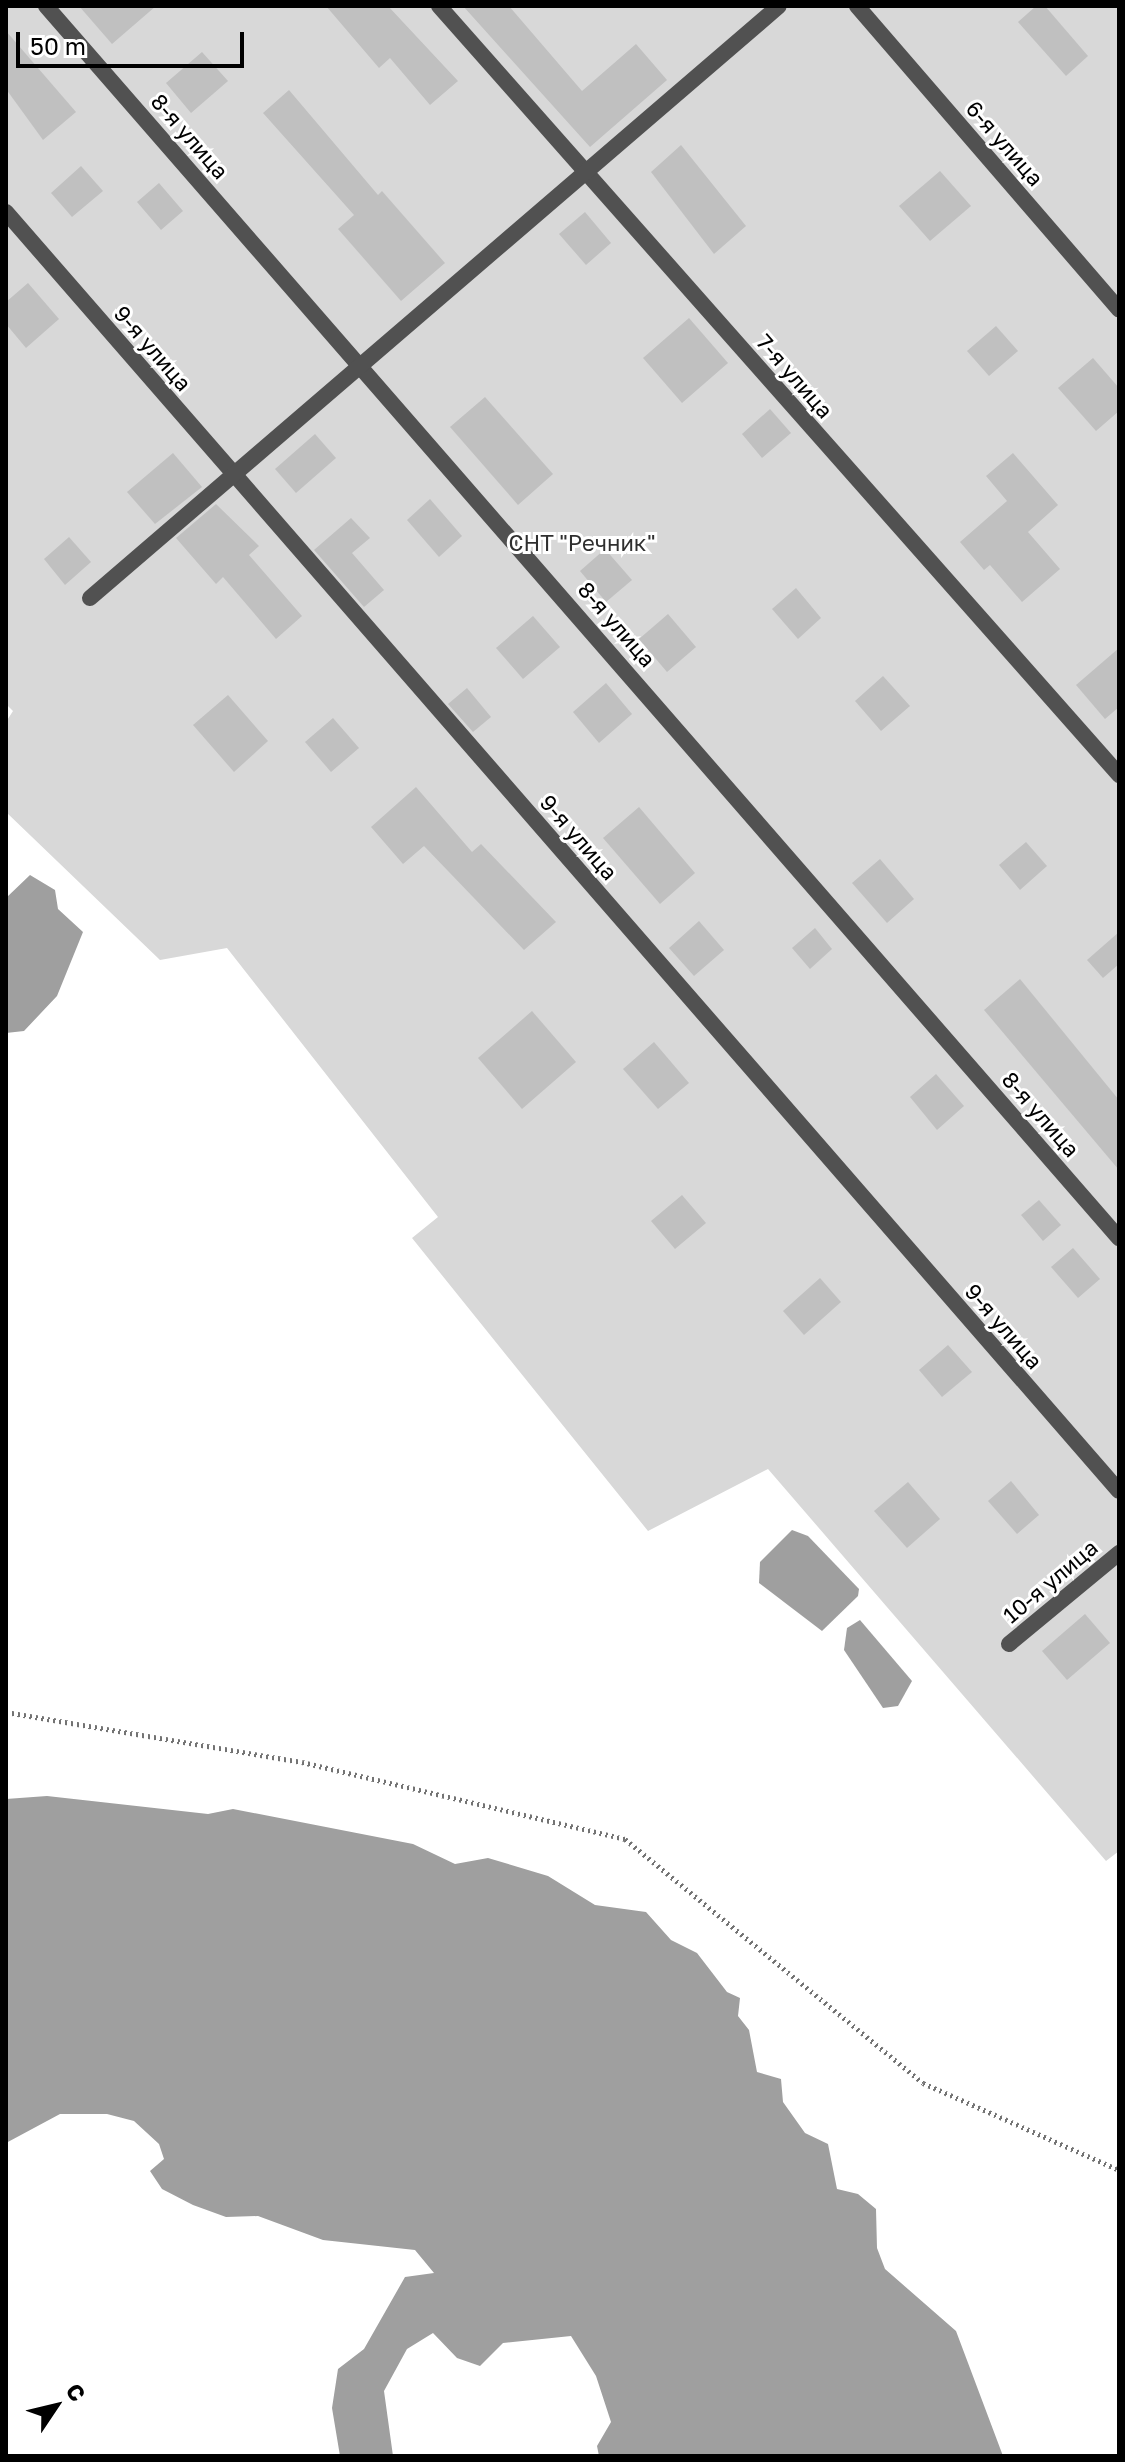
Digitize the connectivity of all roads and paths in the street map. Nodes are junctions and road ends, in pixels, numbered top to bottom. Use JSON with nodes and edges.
{"nodes":[{"id":1,"x":46,"y":6,"type":"edge"},
{"id":2,"x":439,"y":6,"type":"edge"},
{"id":3,"x":779,"y":6,"type":"edge"},
{"id":4,"x":857,"y":6,"type":"edge"},
{"id":5,"x":587,"y":173,"type":"junction"},
{"id":6,"x":6,"y":212,"type":"edge"},
{"id":7,"x":1119,"y":309,"type":"edge"},
{"id":8,"x":362,"y":364,"type":"junction"},
{"id":9,"x":233,"y":474,"type":"junction"},
{"id":10,"x":90,"y":598,"type":"dead end"},
{"id":11,"x":1119,"y":775,"type":"edge"},
{"id":12,"x":1119,"y":1238,"type":"edge"},
{"id":13,"x":1119,"y":1491,"type":"edge"},
{"id":14,"x":1119,"y":1553,"type":"edge"},
{"id":15,"x":1009,"y":1644,"type":"dead end"},
{"id":16,"x":6,"y":1712,"type":"edge"},
{"id":17,"x":1119,"y":2170,"type":"edge"}],
"edges":[{"from":1,"to":8,"type":"street","name":"8-я улица"},
{"from":2,"to":5,"type":"street","name":"7-я улица"},
{"from":3,"to":5,"type":"street"},
{"from":4,"to":7,"type":"street","name":"6-я улица"},
{"from":5,"to":8,"type":"street"},
{"from":5,"to":11,"type":"street","name":"7-я улица"},
{"from":6,"to":9,"type":"street","name":"9-я улица"},
{"from":8,"to":9,"type":"street"},
{"from":8,"to":12,"type":"street","name":"8-я улица"},
{"from":9,"to":10,"type":"street"},
{"from":9,"to":13,"type":"street","name":"9-я улица"},
{"from":14,"to":15,"type":"street","name":"10-я улица"},
{"from":16,"to":17,"type":"path"}]}
